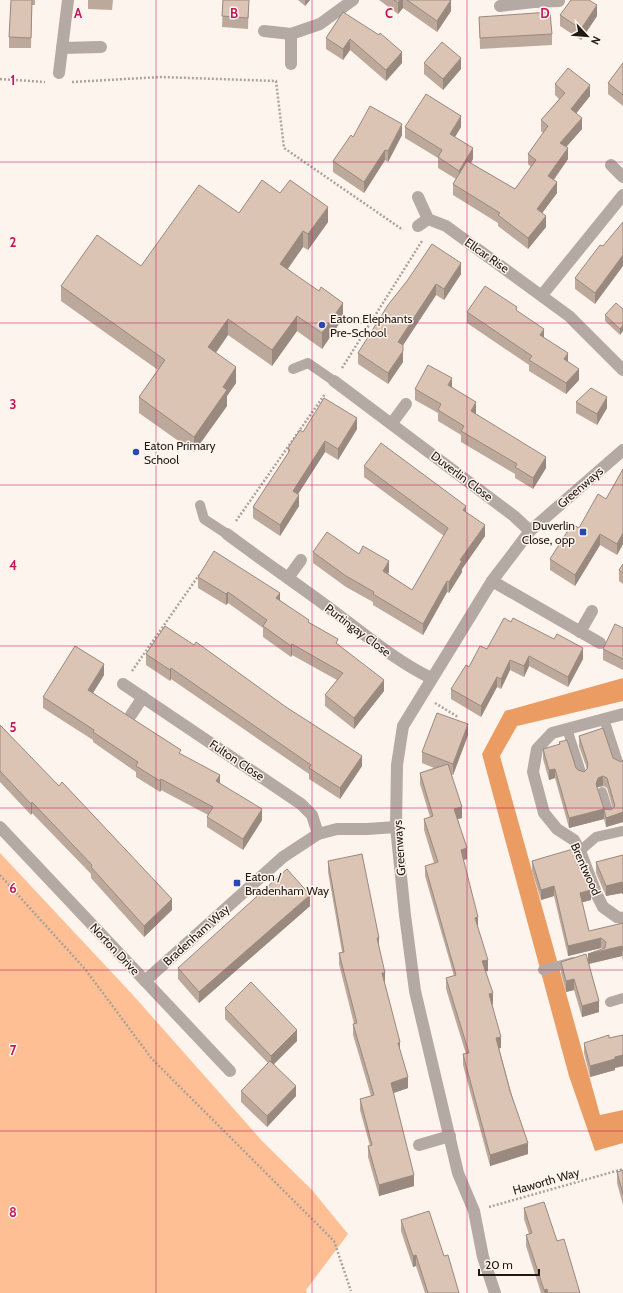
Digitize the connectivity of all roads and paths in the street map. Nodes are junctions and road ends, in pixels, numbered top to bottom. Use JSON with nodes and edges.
{"nodes":[{"id":1,"x":68,"y":0,"type":"edge"},
{"id":2,"x":353,"y":0,"type":"edge"},
{"id":3,"x":534,"y":1,"type":"edge"},
{"id":4,"x":559,"y":1,"type":"edge"},
{"id":5,"x":500,"y":6,"type":"dead end"},
{"id":6,"x":264,"y":31,"type":"dead end"},
{"id":7,"x":291,"y":34,"type":"junction"},
{"id":8,"x":101,"y":47,"type":"dead end"},
{"id":9,"x":62,"y":48,"type":"junction"},
{"id":10,"x":291,"y":64,"type":"dead end"},
{"id":11,"x":0,"y":79,"type":"edge"},
{"id":12,"x":59,"y":79,"type":"junction"},
{"id":13,"x":611,"y":165,"type":"dead end"},
{"id":14,"x":623,"y":177,"type":"edge"},
{"id":15,"x":623,"y":195,"type":"edge"},
{"id":16,"x":418,"y":197,"type":"dead end"},
{"id":17,"x":423,"y":223,"type":"junction"},
{"id":18,"x":542,"y":295,"type":"junction"},
{"id":19,"x":293,"y":369,"type":"dead end"},
{"id":20,"x":623,"y":370,"type":"edge"},
{"id":21,"x":334,"y":381,"type":"junction"},
{"id":22,"x":406,"y":404,"type":"dead end"},
{"id":23,"x":392,"y":424,"type":"junction"},
{"id":24,"x":623,"y":450,"type":"edge"},
{"id":25,"x":200,"y":505,"type":"dead end"},
{"id":26,"x":530,"y":531,"type":"junction"},
{"id":27,"x":227,"y":534,"type":"junction"},
{"id":28,"x":301,"y":560,"type":"dead end"},
{"id":29,"x":200,"y":573,"type":"edge"},
{"id":30,"x":288,"y":578,"type":"junction"},
{"id":31,"x":492,"y":581,"type":"junction"},
{"id":32,"x":592,"y":611,"type":"dead end"},
{"id":33,"x":580,"y":632,"type":"junction"},
{"id":34,"x":600,"y":642,"type":"dead end"},
{"id":35,"x":431,"y":678,"type":"junction"},
{"id":36,"x":123,"y":684,"type":"joint"},
{"id":37,"x":421,"y":695,"type":"junction"},
{"id":38,"x":142,"y":697,"type":"junction"},
{"id":39,"x":623,"y":714,"type":"edge"},
{"id":40,"x":131,"y":715,"type":"dead end"},
{"id":41,"x":458,"y":717,"type":"dead end"},
{"id":42,"x":604,"y":719,"type":"junction"},
{"id":43,"x":567,"y":729,"type":"junction"},
{"id":44,"x":619,"y":765,"type":"edge"},
{"id":45,"x":582,"y":775,"type":"edge"},
{"id":46,"x":602,"y":792,"type":"dead end"},
{"id":47,"x":609,"y":814,"type":"edge"},
{"id":48,"x":0,"y":827,"type":"edge"},
{"id":49,"x":396,"y":827,"type":"junction"},
{"id":50,"x":616,"y":830,"type":"edge"},
{"id":51,"x":318,"y":834,"type":"junction"},
{"id":52,"x":580,"y":851,"type":"junction"},
{"id":53,"x":0,"y":875,"type":"edge"},
{"id":54,"x":623,"y":918,"type":"edge"},
{"id":55,"x":586,"y":958,"type":"edge"},
{"id":56,"x":543,"y":970,"type":"dead end"},
{"id":57,"x":145,"y":982,"type":"junction"},
{"id":58,"x":623,"y":998,"type":"edge"},
{"id":59,"x":610,"y":1002,"type":"dead end"},
{"id":60,"x":230,"y":1071,"type":"dead end"},
{"id":61,"x":450,"y":1136,"type":"junction"},
{"id":62,"x":419,"y":1145,"type":"dead end"},
{"id":63,"x":623,"y":1169,"type":"edge"},
{"id":64,"x":474,"y":1211,"type":"junction"},
{"id":65,"x":351,"y":1291,"type":"dead end"},
{"id":66,"x":495,"y":1293,"type":"edge"}],
"edges":[{"from":1,"to":9,"type":"street"},
{"from":2,"to":7,"type":"street"},
{"from":3,"to":4,"type":"street"},
{"from":3,"to":5,"type":"street"},
{"from":6,"to":7,"type":"street"},
{"from":7,"to":10,"type":"street"},
{"from":8,"to":9,"type":"street"},
{"from":9,"to":12,"type":"street"},
{"from":11,"to":12,"type":"path"},
{"from":12,"to":17,"type":"path"},
{"from":13,"to":14,"type":"street"},
{"from":15,"to":18,"type":"street"},
{"from":16,"to":17,"type":"street"},
{"from":17,"to":18,"type":"street","name":"Ellcar Rise"},
{"from":17,"to":21,"type":"path"},
{"from":18,"to":20,"type":"street","name":"Ellcar Rise"},
{"from":19,"to":21,"type":"lane"},
{"from":21,"to":23,"type":"street","name":"Duverlin Close"},
{"from":21,"to":27,"type":"path"},
{"from":22,"to":23,"type":"street"},
{"from":23,"to":26,"type":"street","name":"Duverlin Close"},
{"from":24,"to":26,"type":"street","name":"Greenways"},
{"from":25,"to":27,"type":"lane"},
{"from":26,"to":31,"type":"street","name":"Greenways"},
{"from":27,"to":30,"type":"street","name":"Purtingay Close"},
{"from":28,"to":30,"type":"street"},
{"from":29,"to":36,"type":"path"},
{"from":30,"to":35,"type":"street","name":"Purtingay Close"},
{"from":31,"to":33,"type":"street"},
{"from":31,"to":35,"type":"street","name":"Greenways"},
{"from":32,"to":33,"type":"street"},
{"from":33,"to":34,"type":"street"},
{"from":35,"to":37,"type":"street","name":"Greenways"},
{"from":36,"to":38,"type":"street","name":"Fulton Close"},
{"from":37,"to":41,"type":"path"},
{"from":37,"to":49,"type":"street","name":"Greenways"},
{"from":38,"to":40,"type":"street"},
{"from":38,"to":51,"type":"street","name":"Fulton Close"},
{"from":39,"to":42,"type":"street","name":"Brentwood"},
{"from":42,"to":43,"type":"street","name":"Brentwood"},
{"from":42,"to":44,"type":"lane"},
{"from":43,"to":45,"type":"lane"},
{"from":43,"to":52,"type":"street","name":"Brentwood"},
{"from":46,"to":47,"type":"lane"},
{"from":48,"to":57,"type":"street","name":"Norton Drive"},
{"from":49,"to":51,"type":"street","name":"Bradenham Way"},
{"from":49,"to":61,"type":"street","name":"Greenways"},
{"from":50,"to":52,"type":"lane"},
{"from":51,"to":57,"type":"street","name":"Bradenham Way"},
{"from":52,"to":54,"type":"street","name":"Brentwood"},
{"from":53,"to":65,"type":"path"},
{"from":55,"to":56,"type":"lane"},
{"from":57,"to":60,"type":"street","name":"Norton Drive"},
{"from":58,"to":59,"type":"lane"},
{"from":61,"to":62,"type":"street"},
{"from":61,"to":64,"type":"street","name":"Greenways"},
{"from":63,"to":64,"type":"path","name":"Haworth Way"},
{"from":64,"to":66,"type":"street","name":"Greenways"}]}
